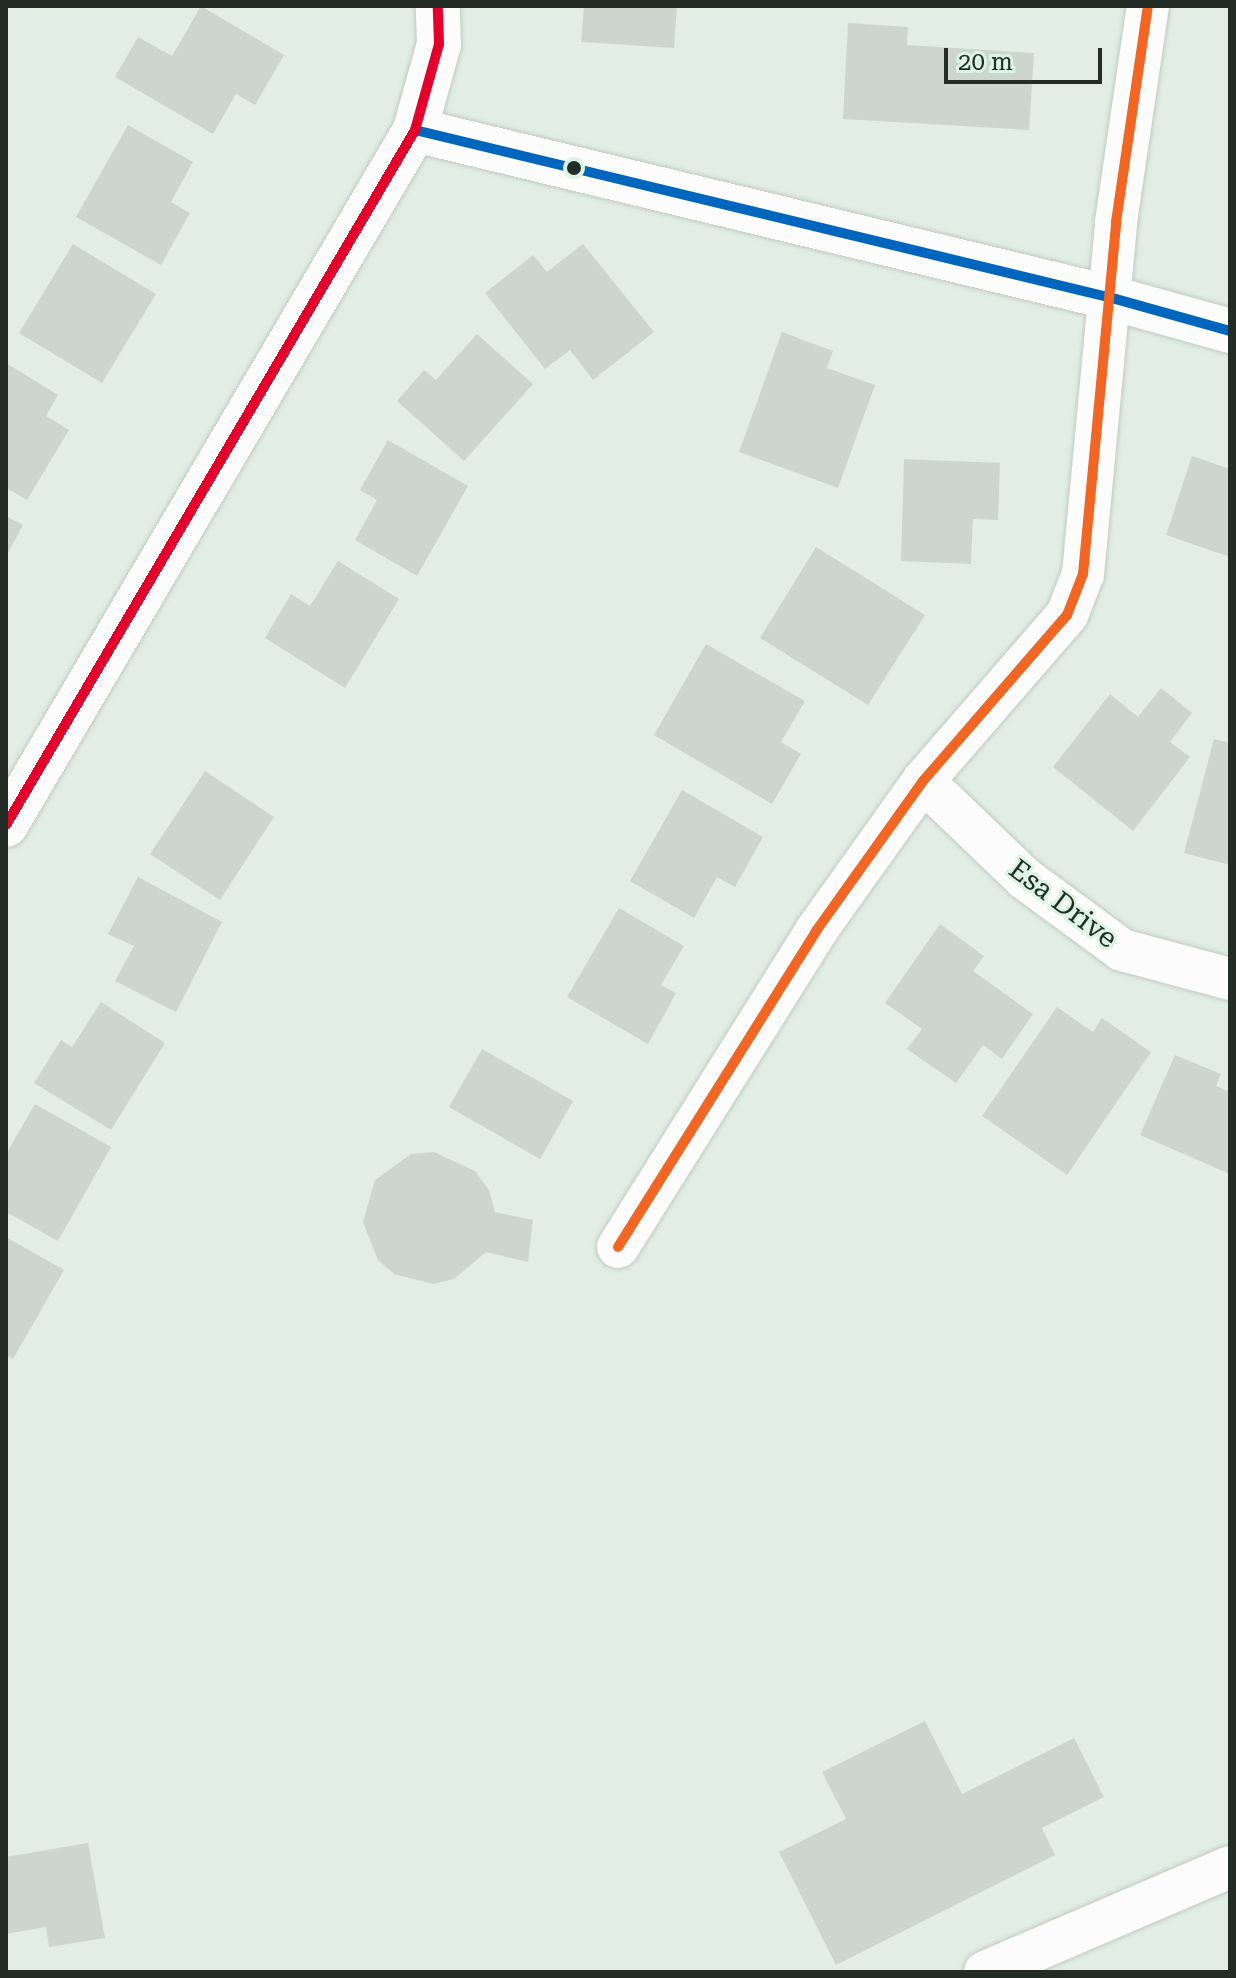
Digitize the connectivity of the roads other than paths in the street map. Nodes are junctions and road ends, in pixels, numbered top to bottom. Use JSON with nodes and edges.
{"nodes":[{"id":1,"x":438,"y":6,"type":"edge"},
{"id":2,"x":1148,"y":6,"type":"edge"},
{"id":3,"x":415,"y":130,"type":"junction"},
{"id":4,"x":1112,"y":298,"type":"junction"},
{"id":5,"x":1230,"y":331,"type":"edge"},
{"id":6,"x":923,"y":781,"type":"junction"},
{"id":7,"x":6,"y":825,"type":"edge"},
{"id":8,"x":1230,"y":979,"type":"edge"},
{"id":9,"x":618,"y":1247,"type":"dead end"},
{"id":10,"x":1230,"y":1867,"type":"edge"},
{"id":11,"x":985,"y":1972,"type":"edge"}],
"edges":[{"from":1,"to":3,"type":"street"},
{"from":2,"to":4,"type":"street"},
{"from":3,"to":4,"type":"street"},
{"from":3,"to":7,"type":"street"},
{"from":4,"to":5,"type":"street"},
{"from":4,"to":6,"type":"street"},
{"from":6,"to":8,"type":"street","name":"Esa Drive"},
{"from":6,"to":9,"type":"street"},
{"from":10,"to":11,"type":"street"}]}
